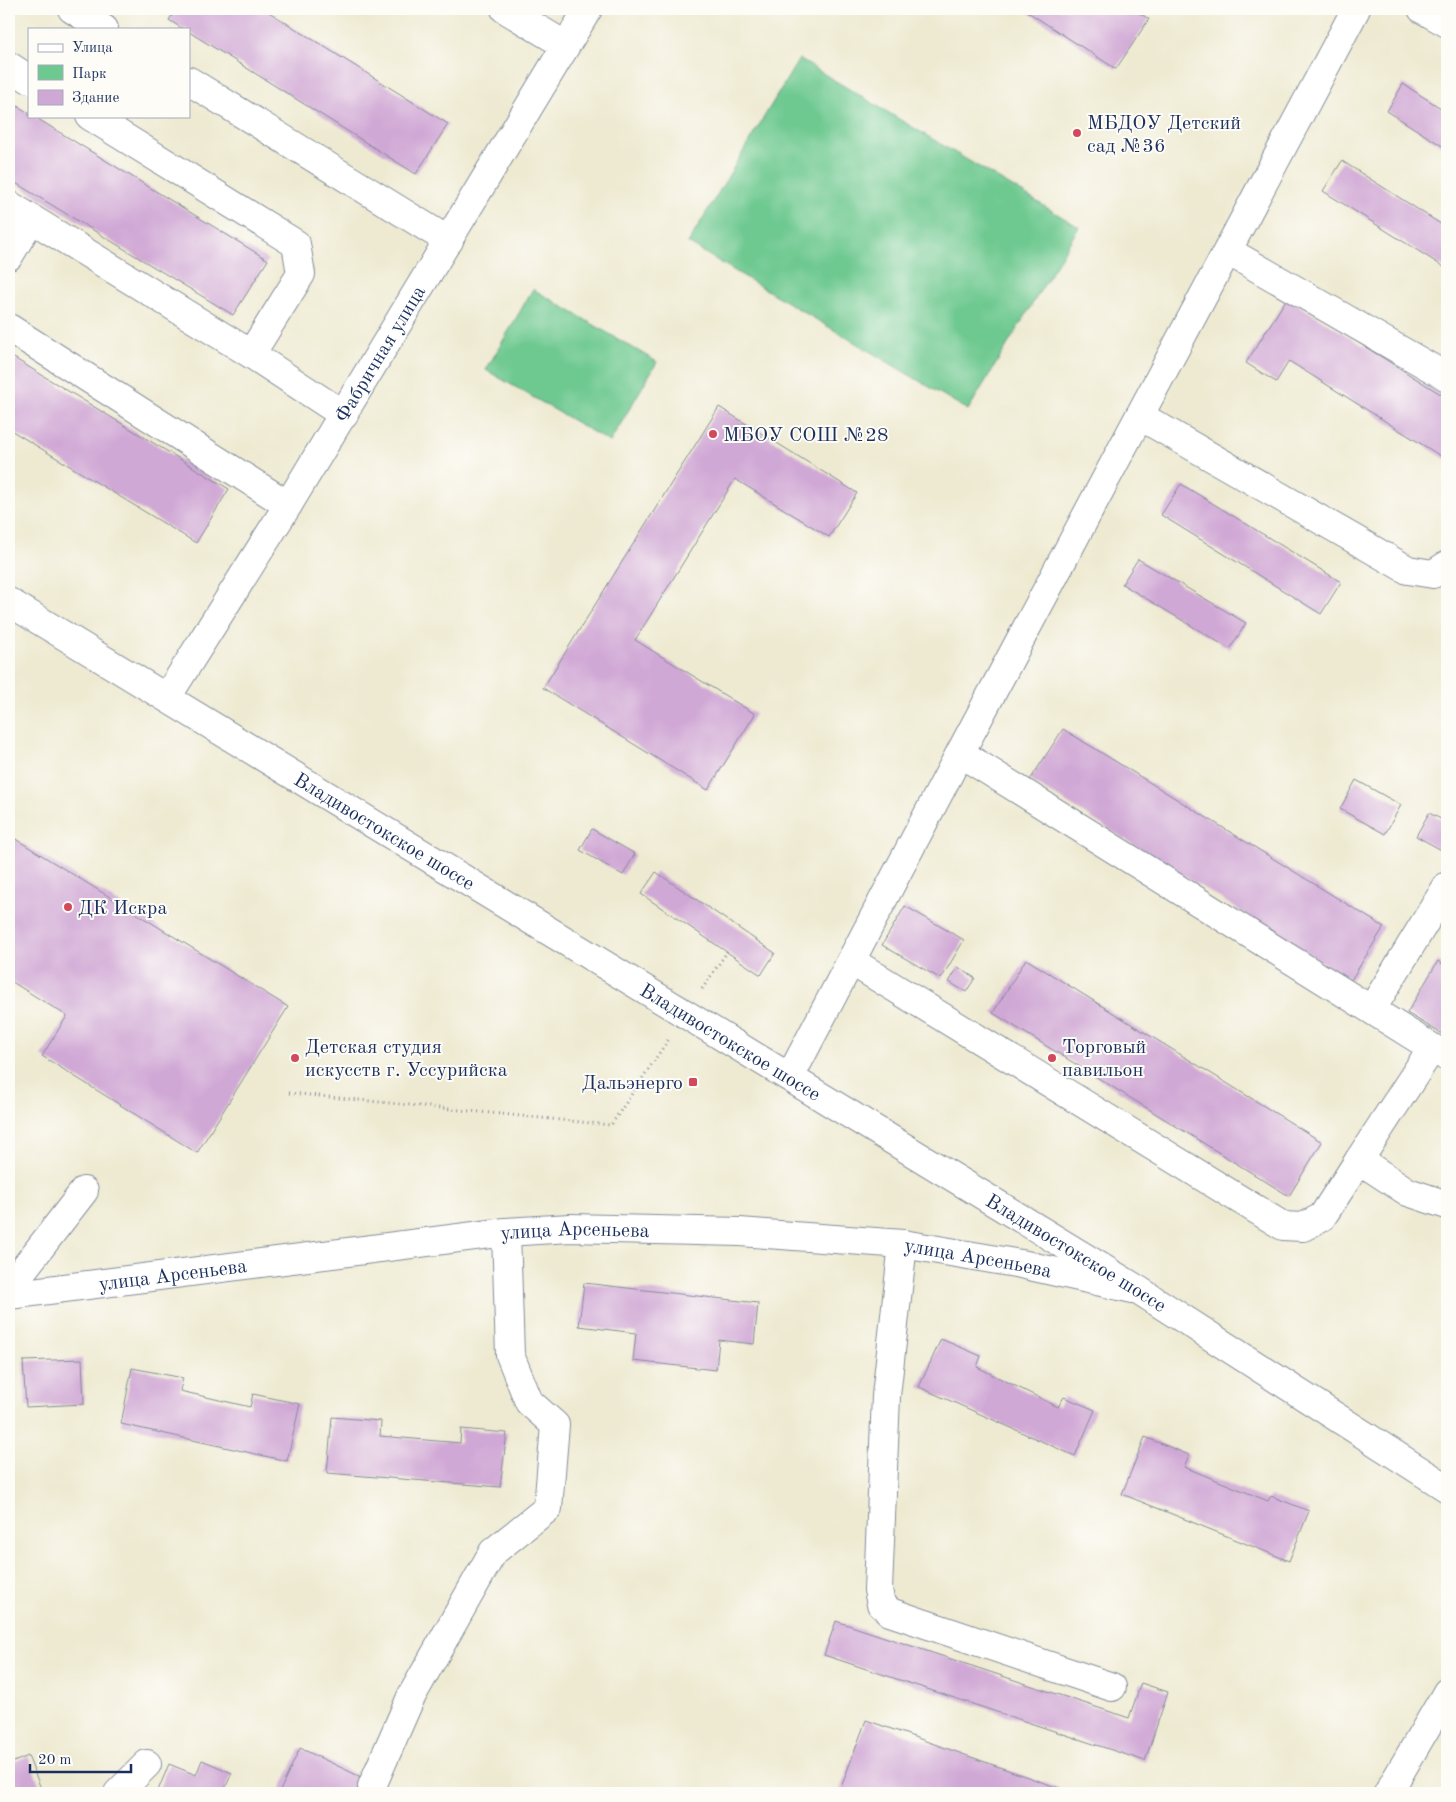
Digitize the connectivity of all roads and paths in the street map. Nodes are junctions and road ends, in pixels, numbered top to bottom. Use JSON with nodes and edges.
{"nodes":[{"id":1,"x":72,"y":9,"type":"edge"},
{"id":2,"x":505,"y":9,"type":"edge"},
{"id":3,"x":588,"y":9,"type":"edge"},
{"id":4,"x":1356,"y":9,"type":"edge"},
{"id":5,"x":1422,"y":9,"type":"edge"},
{"id":6,"x":1447,"y":23,"type":"edge"},
{"id":7,"x":102,"y":28,"type":"edge"},
{"id":8,"x":565,"y":45,"type":"junction"},
{"id":9,"x":9,"y":66,"type":"edge"},
{"id":10,"x":28,"y":77,"type":"edge"},
{"id":11,"x":190,"y":82,"type":"edge"},
{"id":12,"x":93,"y":118,"type":"edge"},
{"id":13,"x":20,"y":212,"type":"edge"},
{"id":14,"x":450,"y":241,"type":"junction"},
{"id":15,"x":1228,"y":250,"type":"junction"},
{"id":16,"x":9,"y":256,"type":"edge"},
{"id":17,"x":9,"y":328,"type":"edge"},
{"id":18,"x":251,"y":354,"type":"junction"},
{"id":19,"x":1447,"y":377,"type":"edge"},
{"id":20,"x":344,"y":414,"type":"junction"},
{"id":21,"x":1140,"y":416,"type":"junction"},
{"id":22,"x":288,"y":505,"type":"junction"},
{"id":23,"x":1447,"y":566,"type":"edge"},
{"id":24,"x":9,"y":602,"type":"edge"},
{"id":25,"x":167,"y":697,"type":"junction"},
{"id":26,"x":960,"y":753,"type":"junction"},
{"id":27,"x":1447,"y":886,"type":"edge"},
{"id":28,"x":851,"y":961,"type":"junction"},
{"id":29,"x":1372,"y":1010,"type":"junction"},
{"id":30,"x":1440,"y":1053,"type":"edge"},
{"id":31,"x":790,"y":1077,"type":"junction"},
{"id":32,"x":289,"y":1093,"type":"dead end"},
{"id":33,"x":611,"y":1125,"type":"dead end"},
{"id":34,"x":1358,"y":1160,"type":"junction"},
{"id":35,"x":84,"y":1191,"type":"dead end"},
{"id":36,"x":1447,"y":1205,"type":"edge"},
{"id":37,"x":506,"y":1232,"type":"junction"},
{"id":38,"x":903,"y":1244,"type":"junction"},
{"id":39,"x":9,"y":1288,"type":"edge"},
{"id":40,"x":1140,"y":1291,"type":"junction"},
{"id":41,"x":9,"y":1295,"type":"edge"},
{"id":42,"x":1447,"y":1488,"type":"edge"},
{"id":43,"x":1112,"y":1687,"type":"dead end"},
{"id":44,"x":1447,"y":1692,"type":"edge"},
{"id":45,"x":147,"y":1764,"type":"dead end"},
{"id":46,"x":118,"y":1793,"type":"edge"},
{"id":47,"x":374,"y":1793,"type":"edge"},
{"id":48,"x":1388,"y":1793,"type":"edge"}],
"edges":[{"from":1,"to":7,"type":"main road"},
{"from":2,"to":8,"type":"main road"},
{"from":3,"to":8,"type":"main road","name":"Фабричная улица"},
{"from":4,"to":15,"type":"main road"},
{"from":5,"to":6,"type":"main road"},
{"from":8,"to":14,"type":"main road","name":"Фабричная улица"},
{"from":9,"to":10,"type":"main road"},
{"from":11,"to":14,"type":"main road"},
{"from":12,"to":18,"type":"main road"},
{"from":13,"to":16,"type":"main road"},
{"from":13,"to":18,"type":"main road"},
{"from":14,"to":20,"type":"main road","name":"Фабричная улица"},
{"from":15,"to":19,"type":"main road"},
{"from":15,"to":21,"type":"main road"},
{"from":17,"to":22,"type":"main road"},
{"from":18,"to":20,"type":"main road"},
{"from":20,"to":22,"type":"main road","name":"Фабричная улица"},
{"from":21,"to":23,"type":"main road"},
{"from":21,"to":26,"type":"main road"},
{"from":22,"to":25,"type":"main road","name":"Фабричная улица"},
{"from":24,"to":25,"type":"main road","name":"Владивостокское шоссе"},
{"from":25,"to":31,"type":"main road","name":"Владивостокское шоссе"},
{"from":26,"to":28,"type":"main road"},
{"from":26,"to":29,"type":"main road"},
{"from":27,"to":29,"type":"main road"},
{"from":28,"to":31,"type":"main road"},
{"from":28,"to":34,"type":"main road"},
{"from":29,"to":30,"type":"main road"},
{"from":30,"to":34,"type":"main road"},
{"from":31,"to":40,"type":"main road","name":"Владивостокское шоссе"},
{"from":32,"to":33,"type":"path"},
{"from":34,"to":36,"type":"main road"},
{"from":35,"to":39,"type":"main road"},
{"from":37,"to":38,"type":"main road","name":"улица Арсеньева"},
{"from":37,"to":41,"type":"main road","name":"улица Арсеньева"},
{"from":37,"to":47,"type":"main road"},
{"from":38,"to":40,"type":"main road","name":"улица Арсеньева"},
{"from":38,"to":43,"type":"main road"},
{"from":40,"to":42,"type":"main road","name":"Владивостокское шоссе"},
{"from":44,"to":48,"type":"main road"},
{"from":45,"to":46,"type":"main road"}]}
